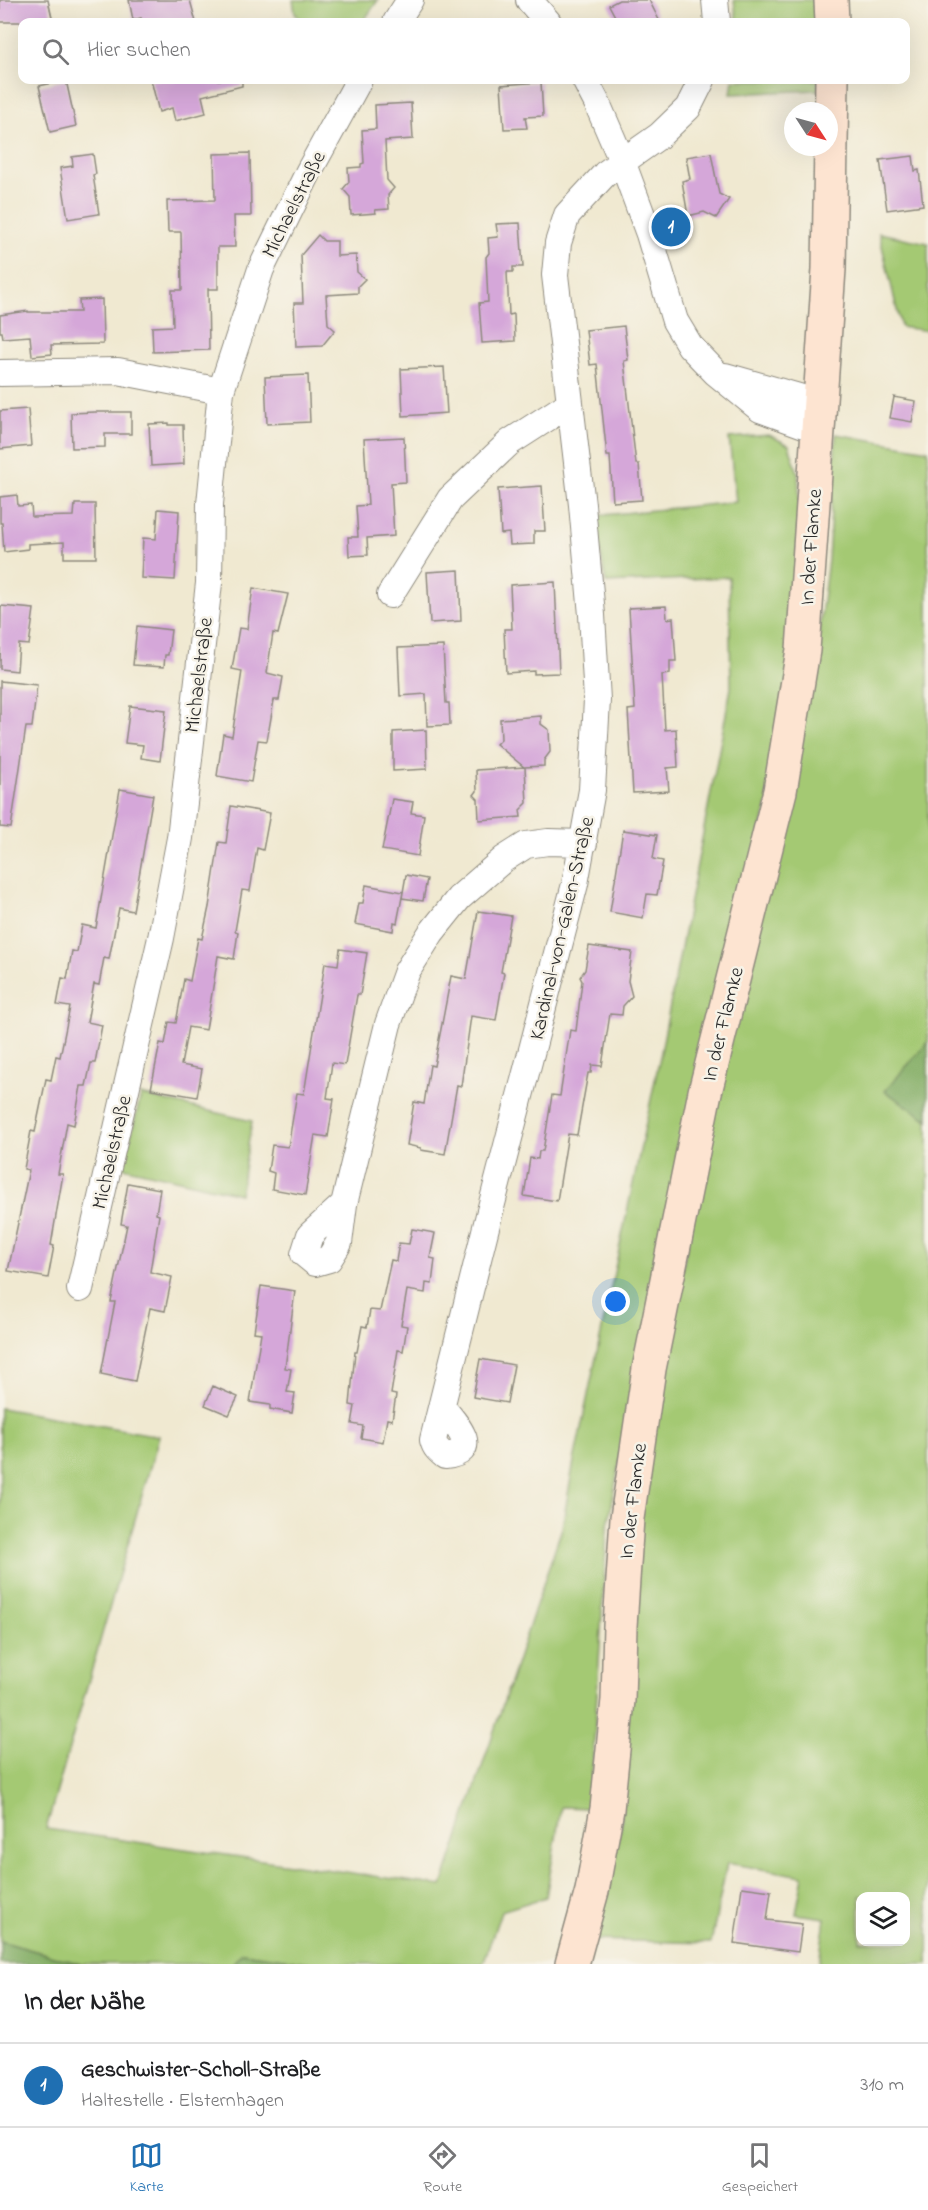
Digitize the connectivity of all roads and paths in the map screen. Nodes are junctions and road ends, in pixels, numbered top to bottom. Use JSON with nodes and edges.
{"nodes":[{"id":1,"x":410,"y":0,"type":"edge"},
{"id":2,"x":529,"y":0,"type":"edge"},
{"id":3,"x":715,"y":0,"type":"edge"},
{"id":4,"x":831,"y":0,"type":"edge"},
{"id":5,"x":399,"y":18,"type":"edge"},
{"id":6,"x":545,"y":18,"type":"edge"},
{"id":7,"x":717,"y":18,"type":"edge"},
{"id":8,"x":832,"y":18,"type":"edge"},
{"id":9,"x":357,"y":84,"type":"edge"},
{"id":10,"x":587,"y":84,"type":"edge"},
{"id":11,"x":700,"y":84,"type":"edge"},
{"id":12,"x":832,"y":84,"type":"edge"},
{"id":13,"x":622,"y":161,"type":"junction"},
{"id":14,"x":0,"y":373,"type":"edge"},
{"id":15,"x":221,"y":391,"type":"junction"},
{"id":16,"x":569,"y":404,"type":"junction"},
{"id":17,"x":819,"y":416,"type":"junction"},
{"id":18,"x":390,"y":595,"type":"dead end"},
{"id":19,"x":584,"y":843,"type":"junction"},
{"id":20,"x":344,"y":1204,"type":"dead end"},
{"id":21,"x":80,"y":1289,"type":"dead end"},
{"id":22,"x":442,"y":1407,"type":"dead end"},
{"id":23,"x":572,"y":1964,"type":"edge"}],
"edges":[{"from":1,"to":5,"type":"street"},
{"from":2,"to":6,"type":"street"},
{"from":3,"to":7,"type":"street"},
{"from":4,"to":8,"type":"main road"},
{"from":9,"to":15,"type":"street","name":"Michaelstraße"},
{"from":10,"to":13,"type":"street"},
{"from":11,"to":13,"type":"street","name":"Kardinal-von-Galen-Straße"},
{"from":12,"to":17,"type":"main road","name":"In der Flamke"},
{"from":13,"to":16,"type":"street","name":"Kardinal-von-Galen-Straße"},
{"from":13,"to":17,"type":"street"},
{"from":14,"to":15,"type":"street"},
{"from":15,"to":21,"type":"street","name":"Michaelstraße"},
{"from":16,"to":18,"type":"street"},
{"from":16,"to":19,"type":"street","name":"Kardinal-von-Galen-Straße"},
{"from":17,"to":23,"type":"main road","name":"In der Flamke"},
{"from":19,"to":20,"type":"street"},
{"from":19,"to":22,"type":"street","name":"Kardinal-von-Galen-Straße"}]}
